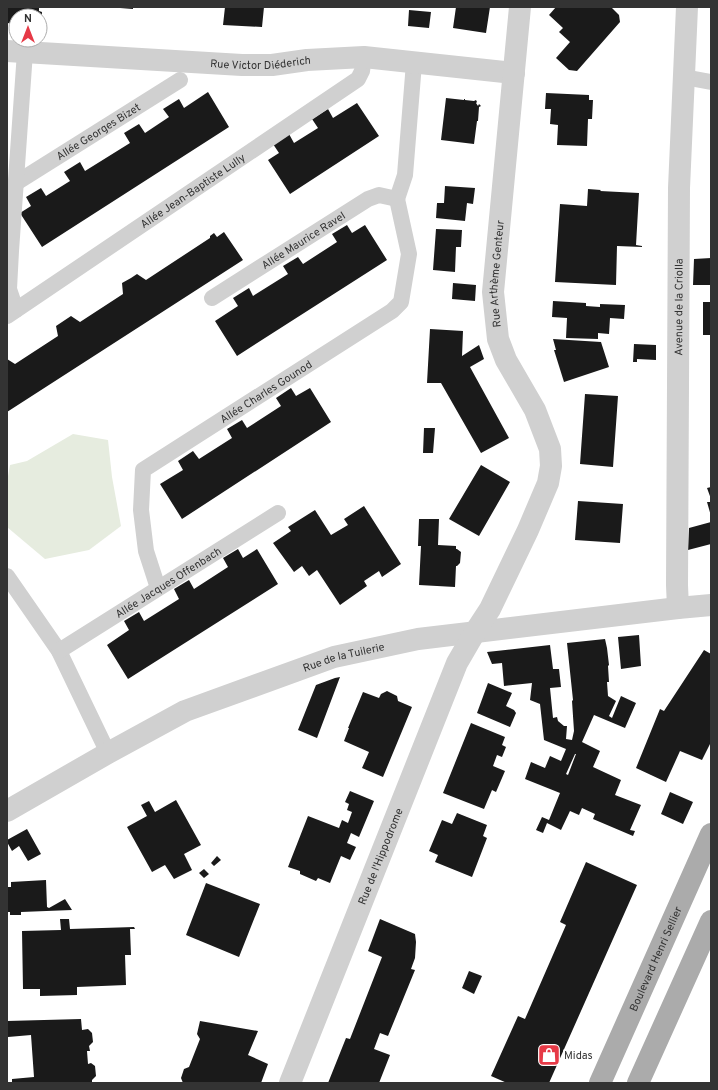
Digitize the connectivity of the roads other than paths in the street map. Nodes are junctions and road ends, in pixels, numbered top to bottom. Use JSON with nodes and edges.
{"nodes":[{"id":1,"x":520,"y":7,"type":"edge"},
{"id":2,"x":687,"y":7,"type":"edge"},
{"id":3,"x":16,"y":51,"type":"edge"},
{"id":4,"x":364,"y":57,"type":"junction"},
{"id":5,"x":414,"y":63,"type":"junction"},
{"id":6,"x":514,"y":73,"type":"junction"},
{"id":7,"x":684,"y":77,"type":"junction"},
{"id":8,"x":180,"y":80,"type":"dead end"},
{"id":9,"x":711,"y":82,"type":"edge"},
{"id":10,"x":16,"y":183,"type":"junction"},
{"id":11,"x":397,"y":199,"type":"junction"},
{"id":12,"x":9,"y":251,"type":"edge"},
{"id":13,"x":212,"y":298,"type":"dead end"},
{"id":14,"x":12,"y":313,"type":"edge"},
{"id":15,"x":278,"y":513,"type":"dead end"},
{"id":16,"x":7,"y":576,"type":"edge"},
{"id":17,"x":158,"y":588,"type":"junction"},
{"id":18,"x":711,"y":605,"type":"edge"},
{"id":19,"x":678,"y":608,"type":"junction"},
{"id":20,"x":475,"y":632,"type":"junction"},
{"id":21,"x":59,"y":651,"type":"junction"},
{"id":22,"x":108,"y":753,"type":"junction"},
{"id":23,"x":7,"y":811,"type":"edge"},
{"id":24,"x":711,"y":834,"type":"edge"},
{"id":25,"x":711,"y":921,"type":"edge"},
{"id":26,"x":290,"y":1083,"type":"edge"},
{"id":27,"x":600,"y":1083,"type":"edge"},
{"id":28,"x":638,"y":1083,"type":"edge"}],
"edges":[{"from":1,"to":6,"type":"street","name":"Rue Arthème Genteur"},
{"from":2,"to":7,"type":"street","name":"Avenue de la Criolla"},
{"from":3,"to":4,"type":"street","name":"Rue Victor Diéderich"},
{"from":3,"to":10,"type":"lane"},
{"from":4,"to":5,"type":"street","name":"Rue Victor Diéderich"},
{"from":4,"to":14,"type":"lane","name":"Allée Jean-Baptiste Lully"},
{"from":5,"to":6,"type":"street","name":"Rue Victor Diéderich"},
{"from":5,"to":11,"type":"lane"},
{"from":6,"to":20,"type":"street","name":"Rue Arthème Genteur"},
{"from":7,"to":9,"type":"lane"},
{"from":7,"to":19,"type":"street","name":"Avenue de la Criolla"},
{"from":8,"to":10,"type":"lane","name":"Allée Georges Bizet"},
{"from":10,"to":12,"type":"lane"},
{"from":11,"to":13,"type":"lane","name":"Allée Maurice Ravel"},
{"from":11,"to":17,"type":"lane","name":"Allée Charles Gounod"},
{"from":12,"to":14,"type":"lane"},
{"from":15,"to":17,"type":"lane","name":"Allée Jacques Offenbach"},
{"from":16,"to":21,"type":"lane"},
{"from":17,"to":21,"type":"lane","name":"Allée Jacques Offenbach"},
{"from":18,"to":19,"type":"street","name":"Rue de la Tuilerie"},
{"from":19,"to":20,"type":"street","name":"Rue de la Tuilerie"},
{"from":20,"to":22,"type":"street","name":"Rue de la Tuilerie"},
{"from":20,"to":26,"type":"street","name":"Rue de l'Hippodrome"},
{"from":21,"to":22,"type":"lane"},
{"from":22,"to":23,"type":"street","name":"Rue de la Tuilerie"},
{"from":24,"to":27,"type":"main road","name":"Boulevard Henri Sellier"},
{"from":25,"to":28,"type":"main road"}]}
